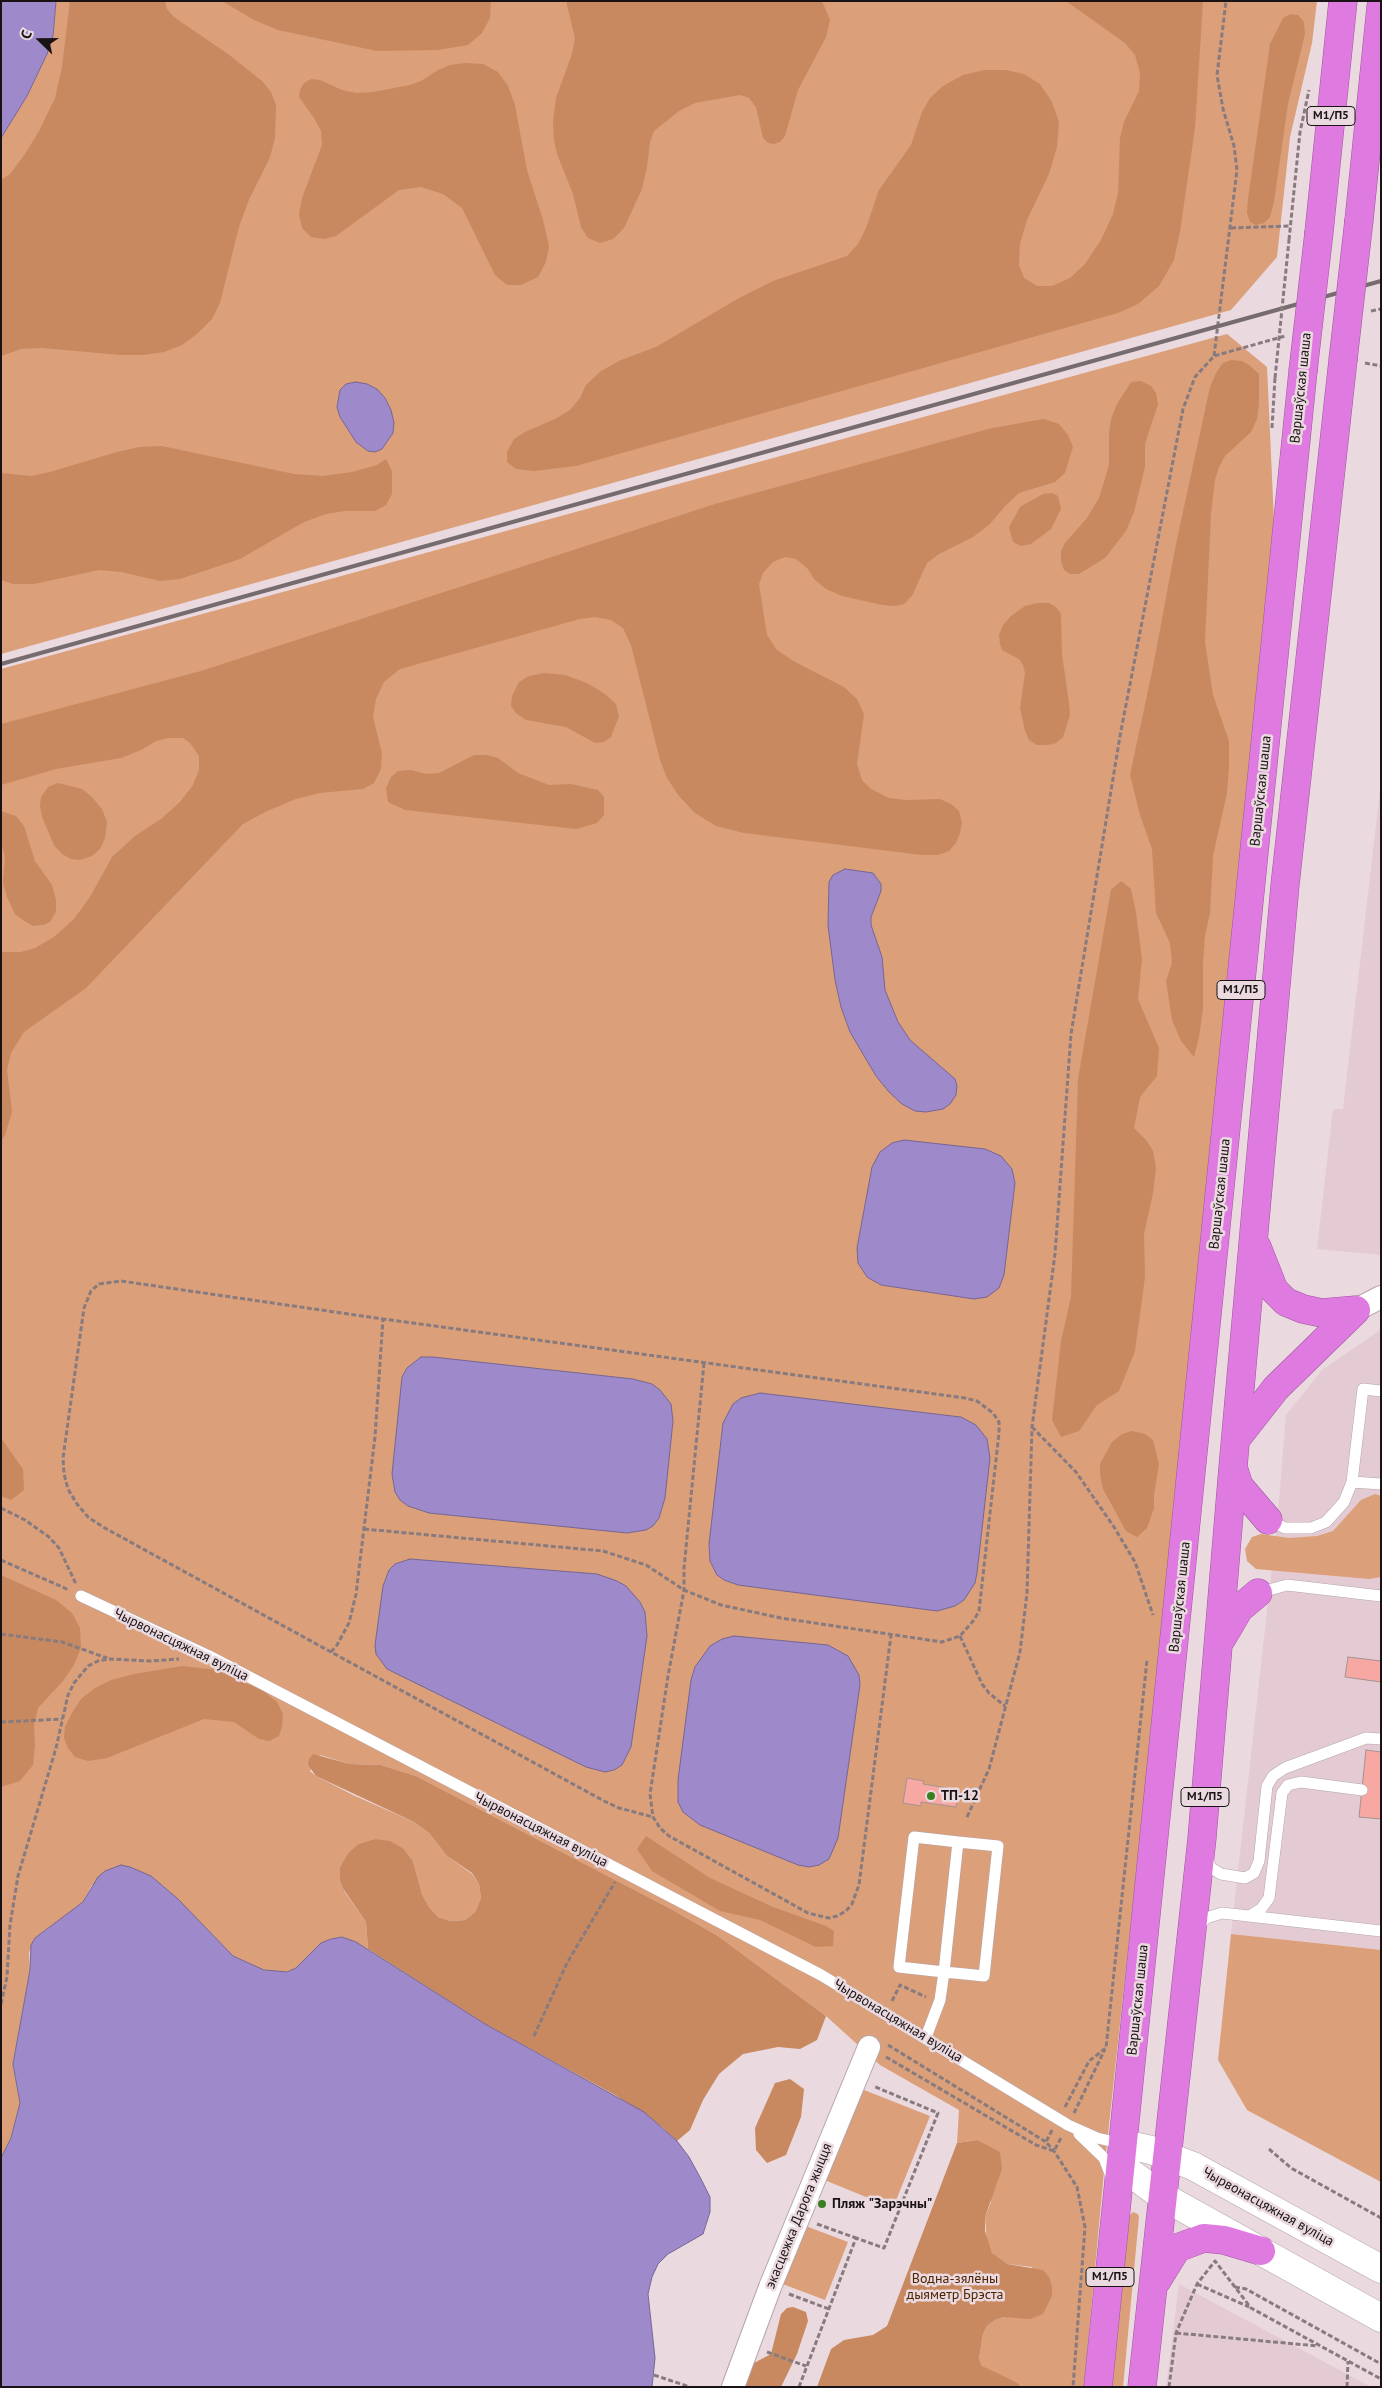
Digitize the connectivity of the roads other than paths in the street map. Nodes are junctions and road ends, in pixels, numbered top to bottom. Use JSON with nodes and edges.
{"nodes":[{"id":1,"x":1343,"y":1,"type":"edge"},
{"id":2,"x":1381,"y":7,"type":"edge"},
{"id":3,"x":1254,"y":1237,"type":"junction"},
{"id":4,"x":1381,"y":1297,"type":"edge"},
{"id":5,"x":1356,"y":1310,"type":"junction"},
{"id":6,"x":1381,"y":1391,"type":"edge"},
{"id":7,"x":1236,"y":1439,"type":"junction"},
{"id":8,"x":1232,"y":1467,"type":"junction"},
{"id":9,"x":1352,"y":1482,"type":"junction"},
{"id":10,"x":1381,"y":1484,"type":"edge"},
{"id":11,"x":1268,"y":1520,"type":"joint"},
{"id":12,"x":1258,"y":1593,"type":"joint"},
{"id":13,"x":1379,"y":1594,"type":"edge"},
{"id":14,"x":81,"y":1596,"type":"road end"},
{"id":15,"x":1218,"y":1646,"type":"junction"},
{"id":16,"x":1381,"y":1739,"type":"edge"},
{"id":17,"x":1362,"y":1790,"type":"dead end"},
{"id":18,"x":1202,"y":1838,"type":"junction"},
{"id":19,"x":958,"y":1842,"type":"junction"},
{"id":20,"x":1250,"y":1916,"type":"junction"},
{"id":21,"x":1381,"y":1931,"type":"edge"},
{"id":22,"x":1192,"y":1933,"type":"junction"},
{"id":23,"x":944,"y":1972,"type":"junction"},
{"id":24,"x":926,"y":2037,"type":"junction"},
{"id":25,"x":872,"y":2041,"type":"road end"},
{"id":26,"x":1063,"y":2122,"type":"junction"},
{"id":27,"x":1122,"y":2155,"type":"junction"},
{"id":28,"x":1167,"y":2155,"type":"junction"},
{"id":29,"x":1162,"y":2196,"type":"junction"},
{"id":30,"x":1118,"y":2202,"type":"junction"},
{"id":31,"x":1261,"y":2251,"type":"junction"},
{"id":32,"x":1381,"y":2269,"type":"edge"},
{"id":33,"x":1153,"y":2288,"type":"junction"},
{"id":34,"x":1381,"y":2318,"type":"edge"},
{"id":35,"x":733,"y":2387,"type":"edge"},
{"id":36,"x":1098,"y":2387,"type":"edge"},
{"id":37,"x":1142,"y":2387,"type":"edge"}],
"edges":[{"from":1,"to":27,"type":"highway","name":"Варшаўская шаша","number":"М1/П5","bridge":true},
{"from":2,"to":3,"type":"highway","number":"М1/П5","bridge":true},
{"from":3,"to":5,"type":"highway"},
{"from":3,"to":7,"type":"highway","number":"М1/П5"},
{"from":4,"to":5,"type":"street"},
{"from":5,"to":7,"type":"highway"},
{"from":6,"to":9,"type":"lane"},
{"from":7,"to":8,"type":"highway","number":"М1/П5"},
{"from":8,"to":11,"type":"highway"},
{"from":8,"to":15,"type":"highway","number":"М1/П5"},
{"from":9,"to":10,"type":"lane"},
{"from":9,"to":11,"type":"lane"},
{"from":12,"to":13,"type":"lane"},
{"from":12,"to":15,"type":"highway"},
{"from":14,"to":24,"type":"lane","name":"Чырвонасцяжная вуліца"},
{"from":15,"to":18,"type":"highway","number":"М1/П5"},
{"from":16,"to":18,"type":"lane"},
{"from":17,"to":20,"type":"lane"},
{"from":18,"to":22,"type":"highway","number":"М1/П5"},
{"from":19,"to":23,"type":"lane"},
{"from":19,"to":23,"type":"lane"},
{"from":19,"to":23,"type":"lane"},
{"from":20,"to":21,"type":"lane"},
{"from":20,"to":22,"type":"lane"},
{"from":22,"to":28,"type":"highway","number":"М1/П5"},
{"from":23,"to":24,"type":"lane"},
{"from":24,"to":26,"type":"lane","name":"Чырвонасцяжная вуліца"},
{"from":25,"to":35,"type":"street","name":"экасцежка Дарога жыцця"},
{"from":26,"to":27,"type":"lane","name":"Чырвонасцяжная вуліца"},
{"from":26,"to":30,"type":"lane","name":"Чырвонасцяжная вуліца"},
{"from":27,"to":28,"type":"main road","name":"Чырвонасцяжная вуліца"},
{"from":27,"to":29,"type":"main road","name":"Чырвонасцяжная вуліца"},
{"from":27,"to":30,"type":"highway","name":"Варшаўская шаша","number":"М1/П5"},
{"from":28,"to":29,"type":"highway","number":"М1/П5"},
{"from":28,"to":32,"type":"main road","name":"Чырвонасцяжная вуліца"},
{"from":29,"to":31,"type":"main road","name":"Чырвонасцяжная вуліца"},
{"from":29,"to":33,"type":"highway","number":"М1/П5"},
{"from":30,"to":36,"type":"highway","name":"Варшаўская шаша","number":"М1/П5"},
{"from":31,"to":33,"type":"highway"},
{"from":31,"to":34,"type":"main road","name":"Чырвонасцяжная вуліца"},
{"from":33,"to":37,"type":"highway","number":"М1/П5"}]}
